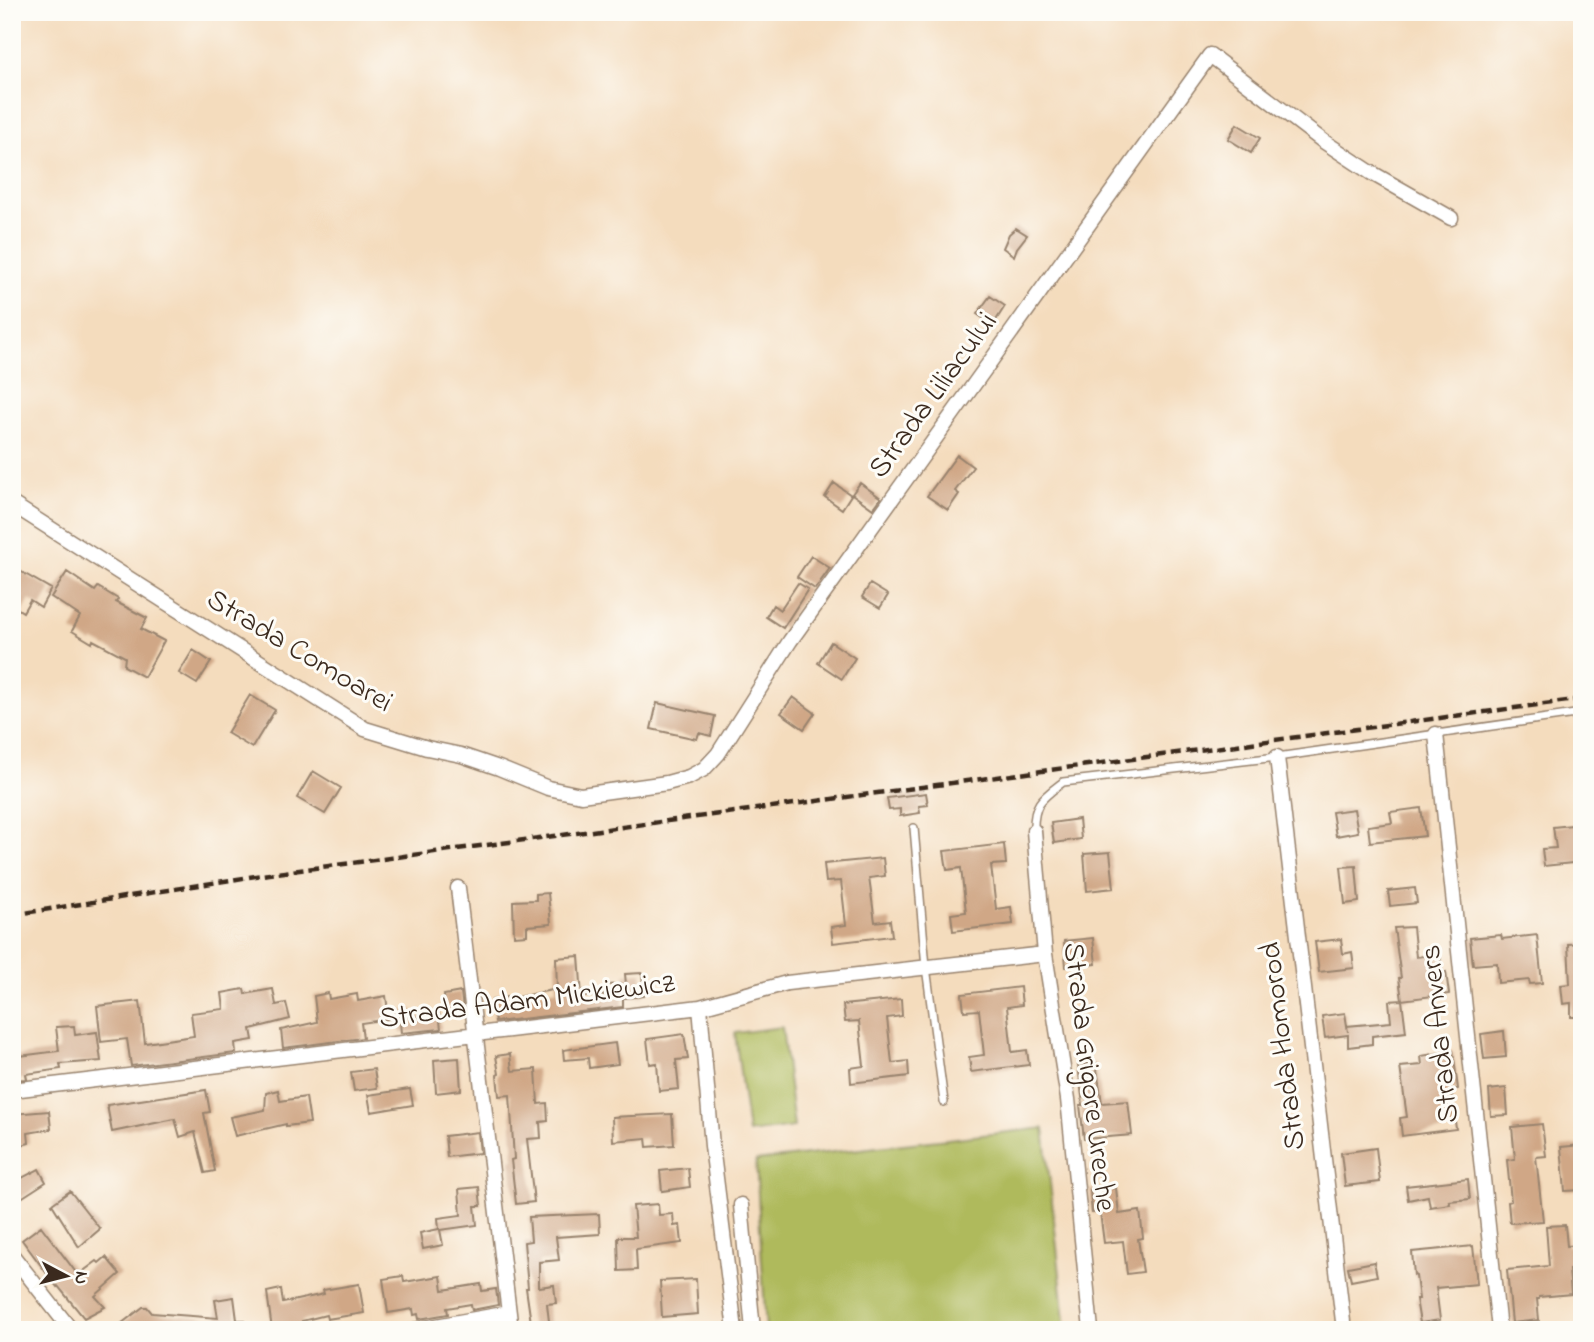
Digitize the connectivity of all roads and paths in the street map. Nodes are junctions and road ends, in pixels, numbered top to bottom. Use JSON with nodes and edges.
{"nodes":[{"id":1,"x":1451,"y":218,"type":"dead end"},
{"id":2,"x":12,"y":504,"type":"edge"},
{"id":3,"x":1582,"y":713,"type":"edge"},
{"id":4,"x":1436,"y":734,"type":"junction"},
{"id":5,"x":1277,"y":757,"type":"junction"},
{"id":6,"x":704,"y":769,"type":"joint"},
{"id":7,"x":914,"y":828,"type":"dead end"},
{"id":8,"x":1034,"y":831,"type":"joint"},
{"id":9,"x":458,"y":888,"type":"dead end"},
{"id":10,"x":1045,"y":954,"type":"junction"},
{"id":11,"x":926,"y":967,"type":"junction"},
{"id":12,"x":700,"y":1007,"type":"junction"},
{"id":13,"x":476,"y":1035,"type":"junction"},
{"id":14,"x":12,"y":1090,"type":"edge"},
{"id":15,"x":944,"y":1102,"type":"dead end"},
{"id":16,"x":741,"y":1205,"type":"dead end"},
{"id":17,"x":12,"y":1255,"type":"edge"},
{"id":18,"x":509,"y":1313,"type":"junction"},
{"id":19,"x":71,"y":1330,"type":"edge"},
{"id":20,"x":414,"y":1330,"type":"edge"},
{"id":21,"x":511,"y":1330,"type":"edge"},
{"id":22,"x":735,"y":1330,"type":"edge"},
{"id":23,"x":753,"y":1330,"type":"edge"},
{"id":24,"x":1091,"y":1330,"type":"edge"},
{"id":25,"x":1343,"y":1330,"type":"edge"},
{"id":26,"x":1499,"y":1330,"type":"edge"}],
"edges":[{"from":1,"to":6,"type":"street","name":"Strada Liliacului"},
{"from":2,"to":6,"type":"street","name":"Strada Comoarei"},
{"from":3,"to":4,"type":"lane"},
{"from":4,"to":5,"type":"lane"},
{"from":4,"to":26,"type":"street","name":"Strada Anvers"},
{"from":5,"to":8,"type":"lane"},
{"from":5,"to":25,"type":"street","name":"Strada Homorod"},
{"from":7,"to":11,"type":"lane"},
{"from":8,"to":10,"type":"street","name":"Strada Grigore Ureche"},
{"from":9,"to":13,"type":"street"},
{"from":10,"to":11,"type":"street","name":"Strada Adam Mickiewicz"},
{"from":10,"to":24,"type":"street","name":"Strada Grigore Ureche"},
{"from":11,"to":12,"type":"street","name":"Strada Adam Mickiewicz"},
{"from":11,"to":15,"type":"lane"},
{"from":12,"to":13,"type":"street","name":"Strada Adam Mickiewicz"},
{"from":12,"to":22,"type":"street"},
{"from":13,"to":14,"type":"street","name":"Strada Adam Mickiewicz"},
{"from":13,"to":18,"type":"street"},
{"from":16,"to":23,"type":"street"},
{"from":17,"to":19,"type":"street"},
{"from":18,"to":20,"type":"street"},
{"from":18,"to":21,"type":"street"}]}
